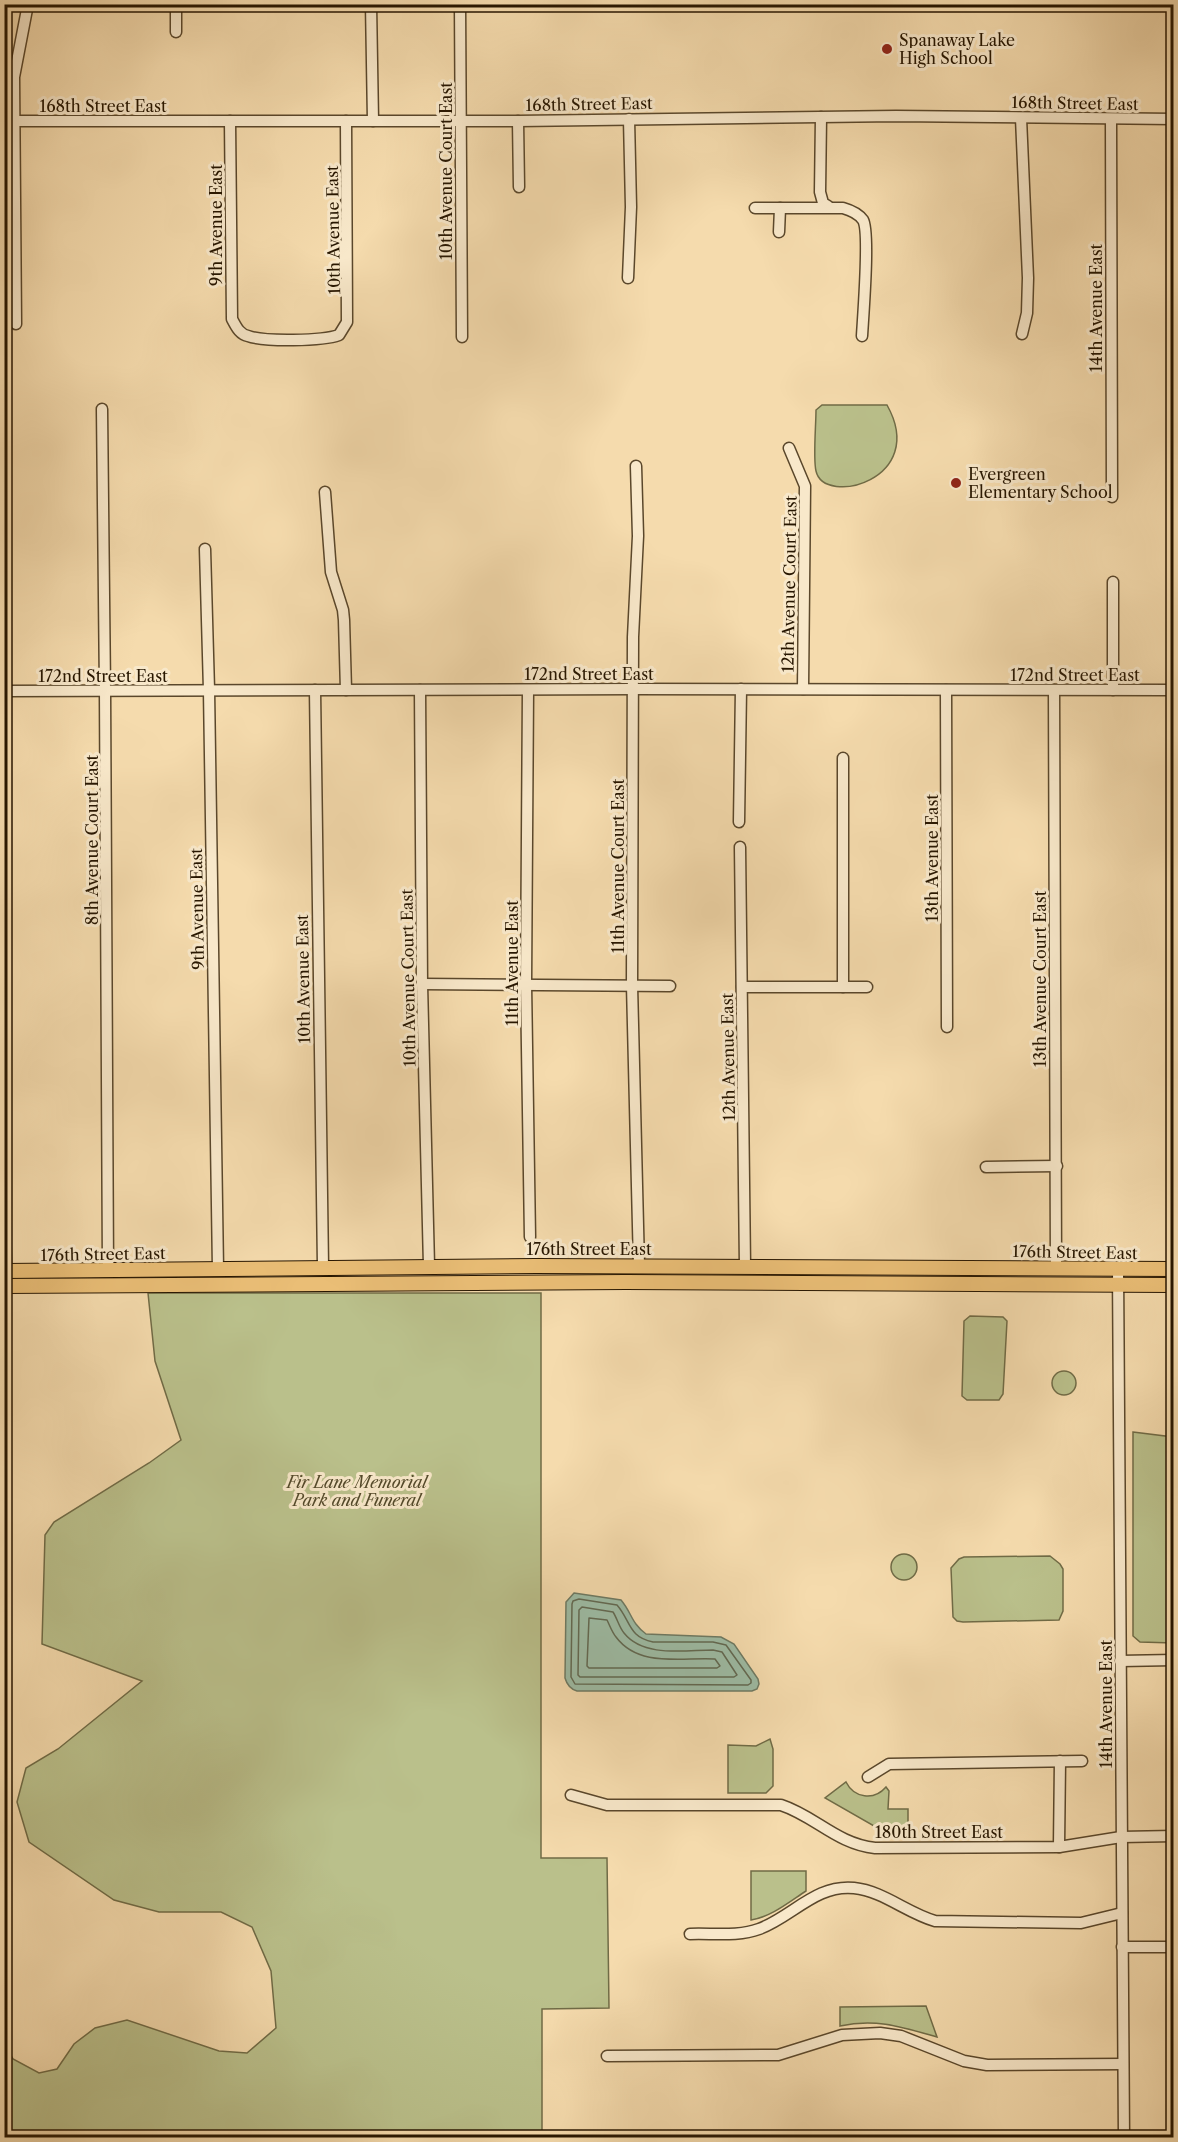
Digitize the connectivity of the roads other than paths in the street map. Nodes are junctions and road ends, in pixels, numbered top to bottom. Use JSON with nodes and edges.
{"nodes":[{"id":1,"x":28,"y":4,"type":"edge"},
{"id":2,"x":176,"y":4,"type":"edge"},
{"id":3,"x":371,"y":4,"type":"edge"},
{"id":4,"x":460,"y":4,"type":"edge"},
{"id":5,"x":176,"y":32,"type":"dead end"},
{"id":6,"x":821,"y":117,"type":"junction"},
{"id":7,"x":629,"y":118,"type":"junction"},
{"id":8,"x":1021,"y":118,"type":"junction"},
{"id":9,"x":1111,"y":119,"type":"junction"},
{"id":10,"x":1173,"y":119,"type":"edge"},
{"id":11,"x":10,"y":121,"type":"edge"},
{"id":12,"x":230,"y":121,"type":"junction"},
{"id":13,"x":346,"y":121,"type":"junction"},
{"id":14,"x":373,"y":121,"type":"junction"},
{"id":15,"x":461,"y":121,"type":"junction"},
{"id":16,"x":518,"y":121,"type":"junction"},
{"id":17,"x":519,"y":187,"type":"dead end"},
{"id":18,"x":828,"y":206,"type":"junction"},
{"id":19,"x":754,"y":208,"type":"dead end"},
{"id":20,"x":780,"y":208,"type":"junction"},
{"id":21,"x":779,"y":232,"type":"dead end"},
{"id":22,"x":628,"y":278,"type":"dead end"},
{"id":23,"x":16,"y":324,"type":"dead end"},
{"id":24,"x":1022,"y":334,"type":"dead end"},
{"id":25,"x":339,"y":335,"type":"joint"},
{"id":26,"x":862,"y":336,"type":"dead end"},
{"id":27,"x":462,"y":337,"type":"dead end"},
{"id":28,"x":102,"y":409,"type":"dead end"},
{"id":29,"x":789,"y":448,"type":"dead end"},
{"id":30,"x":636,"y":466,"type":"dead end"},
{"id":31,"x":325,"y":492,"type":"dead end"},
{"id":32,"x":1112,"y":497,"type":"dead end"},
{"id":33,"x":205,"y":549,"type":"dead end"},
{"id":34,"x":1113,"y":582,"type":"dead end"},
{"id":35,"x":634,"y":689,"type":"junction"},
{"id":36,"x":741,"y":689,"type":"junction"},
{"id":37,"x":803,"y":689,"type":"junction"},
{"id":38,"x":105,"y":690,"type":"junction"},
{"id":39,"x":209,"y":690,"type":"junction"},
{"id":40,"x":315,"y":690,"type":"junction"},
{"id":41,"x":346,"y":690,"type":"junction"},
{"id":42,"x":420,"y":690,"type":"junction"},
{"id":43,"x":528,"y":690,"type":"junction"},
{"id":44,"x":946,"y":690,"type":"junction"},
{"id":45,"x":1054,"y":690,"type":"junction"},
{"id":46,"x":1113,"y":690,"type":"junction"},
{"id":47,"x":1173,"y":690,"type":"edge"},
{"id":48,"x":4,"y":691,"type":"edge"},
{"id":49,"x":843,"y":758,"type":"dead end"},
{"id":50,"x":739,"y":822,"type":"dead end"},
{"id":51,"x":740,"y":847,"type":"dead end"},
{"id":52,"x":422,"y":984,"type":"junction"},
{"id":53,"x":526,"y":984,"type":"junction"},
{"id":54,"x":633,"y":985,"type":"junction"},
{"id":55,"x":670,"y":986,"type":"dead end"},
{"id":56,"x":742,"y":987,"type":"junction"},
{"id":57,"x":843,"y":987,"type":"junction"},
{"id":58,"x":867,"y":987,"type":"dead end"},
{"id":59,"x":947,"y":1027,"type":"dead end"},
{"id":60,"x":1057,"y":1166,"type":"junction"},
{"id":61,"x":986,"y":1167,"type":"dead end"},
{"id":62,"x":4,"y":1174,"type":"edge"},
{"id":63,"x":530,"y":1237,"type":"dead end"},
{"id":64,"x":429,"y":1266,"type":"junction"},
{"id":65,"x":639,"y":1266,"type":"junction"},
{"id":66,"x":323,"y":1267,"type":"junction"},
{"id":67,"x":745,"y":1267,"type":"junction"},
{"id":68,"x":1056,"y":1268,"type":"junction"},
{"id":69,"x":218,"y":1269,"type":"junction"},
{"id":70,"x":1173,"y":1269,"type":"edge"},
{"id":71,"x":1118,"y":1270,"type":"junction"},
{"id":72,"x":5,"y":1272,"type":"edge"},
{"id":73,"x":108,"y":1272,"type":"junction"},
{"id":74,"x":557,"y":1282,"type":"junction"},
{"id":75,"x":940,"y":1283,"type":"junction"},
{"id":76,"x":1173,"y":1285,"type":"edge"},
{"id":77,"x":4,"y":1286,"type":"edge"},
{"id":78,"x":37,"y":1286,"type":"junction"},
{"id":79,"x":1119,"y":1286,"type":"junction"},
{"id":80,"x":1173,"y":1660,"type":"edge"},
{"id":81,"x":1120,"y":1661,"type":"junction"},
{"id":82,"x":1060,"y":1761,"type":"junction"},
{"id":83,"x":1082,"y":1761,"type":"dead end"},
{"id":84,"x":868,"y":1777,"type":"dead end"},
{"id":85,"x":571,"y":1795,"type":"dead end"},
{"id":86,"x":1173,"y":1836,"type":"edge"},
{"id":87,"x":1121,"y":1837,"type":"junction"},
{"id":88,"x":1059,"y":1847,"type":"junction"},
{"id":89,"x":1122,"y":1913,"type":"junction"},
{"id":90,"x":690,"y":1934,"type":"dead end"},
{"id":91,"x":1122,"y":1947,"type":"junction"},
{"id":92,"x":1173,"y":1947,"type":"edge"},
{"id":93,"x":607,"y":2056,"type":"dead end"},
{"id":94,"x":1123,"y":2064,"type":"junction"},
{"id":95,"x":1124,"y":2138,"type":"edge"}],
"edges":[{"from":1,"to":11,"type":"street"},
{"from":2,"to":5,"type":"street"},
{"from":3,"to":14,"type":"street"},
{"from":4,"to":15,"type":"street","name":"10th Avenue Court East"},
{"from":6,"to":7,"type":"street","name":"168th Street East"},
{"from":6,"to":8,"type":"street","name":"168th Street East"},
{"from":6,"to":18,"type":"street"},
{"from":7,"to":16,"type":"street","name":"168th Street East"},
{"from":7,"to":22,"type":"street"},
{"from":8,"to":9,"type":"street","name":"168th Street East"},
{"from":8,"to":24,"type":"street"},
{"from":9,"to":10,"type":"street","name":"168th Street East"},
{"from":9,"to":32,"type":"street","name":"14th Avenue East"},
{"from":11,"to":12,"type":"street","name":"168th Street East"},
{"from":11,"to":23,"type":"street"},
{"from":12,"to":13,"type":"street","name":"168th Street East"},
{"from":12,"to":25,"type":"street","name":"9th Avenue East"},
{"from":13,"to":14,"type":"street","name":"168th Street East"},
{"from":13,"to":25,"type":"street","name":"10th Avenue East"},
{"from":14,"to":15,"type":"street","name":"168th Street East"},
{"from":15,"to":16,"type":"street","name":"168th Street East"},
{"from":15,"to":27,"type":"street","name":"10th Avenue Court East"},
{"from":16,"to":17,"type":"street"},
{"from":18,"to":20,"type":"street"},
{"from":18,"to":26,"type":"street"},
{"from":19,"to":20,"type":"street"},
{"from":20,"to":21,"type":"street"},
{"from":28,"to":38,"type":"street","name":"8th Avenue Court East"},
{"from":29,"to":37,"type":"street","name":"12th Avenue Court East"},
{"from":30,"to":35,"type":"street","name":"11th Avenue Court East"},
{"from":31,"to":41,"type":"street"},
{"from":33,"to":39,"type":"street","name":"9th Avenue East"},
{"from":34,"to":46,"type":"street"},
{"from":35,"to":36,"type":"street","name":"172nd Street East"},
{"from":35,"to":43,"type":"street","name":"172nd Street East"},
{"from":35,"to":54,"type":"street","name":"11th Avenue Court East"},
{"from":36,"to":37,"type":"street","name":"172nd Street East"},
{"from":36,"to":50,"type":"street"},
{"from":37,"to":44,"type":"street","name":"172nd Street East"},
{"from":38,"to":39,"type":"street","name":"172nd Street East"},
{"from":38,"to":48,"type":"street","name":"172nd Street East"},
{"from":38,"to":73,"type":"street","name":"8th Avenue Court East"},
{"from":39,"to":40,"type":"street","name":"172nd Street East"},
{"from":39,"to":69,"type":"street","name":"9th Avenue East"},
{"from":40,"to":41,"type":"street","name":"172nd Street East"},
{"from":40,"to":66,"type":"street","name":"10th Avenue East"},
{"from":41,"to":42,"type":"street","name":"172nd Street East"},
{"from":42,"to":43,"type":"street","name":"172nd Street East"},
{"from":42,"to":52,"type":"street","name":"10th Avenue Court East"},
{"from":43,"to":53,"type":"street","name":"11th Avenue East"},
{"from":44,"to":45,"type":"street","name":"172nd Street East"},
{"from":44,"to":59,"type":"street","name":"13th Avenue East"},
{"from":45,"to":46,"type":"street","name":"172nd Street East"},
{"from":45,"to":60,"type":"street","name":"13th Avenue Court East"},
{"from":46,"to":47,"type":"street","name":"172nd Street East"},
{"from":49,"to":57,"type":"street"},
{"from":51,"to":56,"type":"street","name":"12th Avenue East"},
{"from":52,"to":53,"type":"street"},
{"from":52,"to":64,"type":"street","name":"10th Avenue Court East"},
{"from":53,"to":54,"type":"street"},
{"from":53,"to":63,"type":"street","name":"11th Avenue East"},
{"from":54,"to":55,"type":"street"},
{"from":54,"to":65,"type":"street","name":"11th Avenue Court East"},
{"from":56,"to":57,"type":"street"},
{"from":56,"to":67,"type":"street","name":"12th Avenue East"},
{"from":57,"to":58,"type":"street"},
{"from":60,"to":61,"type":"street"},
{"from":60,"to":68,"type":"street","name":"13th Avenue Court East"},
{"from":62,"to":72,"type":"street"},
{"from":64,"to":65,"type":"main road","name":"176th Street East"},
{"from":64,"to":66,"type":"main road","name":"176th Street East"},
{"from":65,"to":67,"type":"main road","name":"176th Street East"},
{"from":65,"to":74,"type":"main road"},
{"from":66,"to":69,"type":"main road","name":"176th Street East"},
{"from":67,"to":68,"type":"main road","name":"176th Street East"},
{"from":68,"to":71,"type":"main road","name":"176th Street East"},
{"from":68,"to":75,"type":"main road"},
{"from":69,"to":73,"type":"main road","name":"176th Street East"},
{"from":70,"to":71,"type":"main road","name":"176th Street East"},
{"from":71,"to":79,"type":"street","name":"14th Avenue East"},
{"from":72,"to":73,"type":"main road","name":"176th Street East"},
{"from":73,"to":78,"type":"main road"},
{"from":74,"to":75,"type":"main road","name":"176th Street East"},
{"from":74,"to":78,"type":"main road","name":"176th Street East"},
{"from":75,"to":79,"type":"main road","name":"176th Street East"},
{"from":76,"to":79,"type":"main road","name":"176th Street East"},
{"from":77,"to":78,"type":"main road","name":"176th Street East"},
{"from":79,"to":81,"type":"street","name":"14th Avenue East"},
{"from":80,"to":81,"type":"street"},
{"from":81,"to":87,"type":"street","name":"14th Avenue East"},
{"from":82,"to":83,"type":"street"},
{"from":82,"to":84,"type":"street"},
{"from":82,"to":88,"type":"street"},
{"from":85,"to":88,"type":"street","name":"180th Street East"},
{"from":86,"to":87,"type":"street","name":"180th Street East"},
{"from":87,"to":88,"type":"street","name":"180th Street East"},
{"from":87,"to":89,"type":"street","name":"14th Avenue East"},
{"from":89,"to":90,"type":"street"},
{"from":89,"to":91,"type":"street","name":"14th Avenue East"},
{"from":91,"to":92,"type":"street"},
{"from":91,"to":94,"type":"street","name":"14th Avenue East"},
{"from":93,"to":94,"type":"street"},
{"from":94,"to":95,"type":"street","name":"14th Avenue East"}]}
